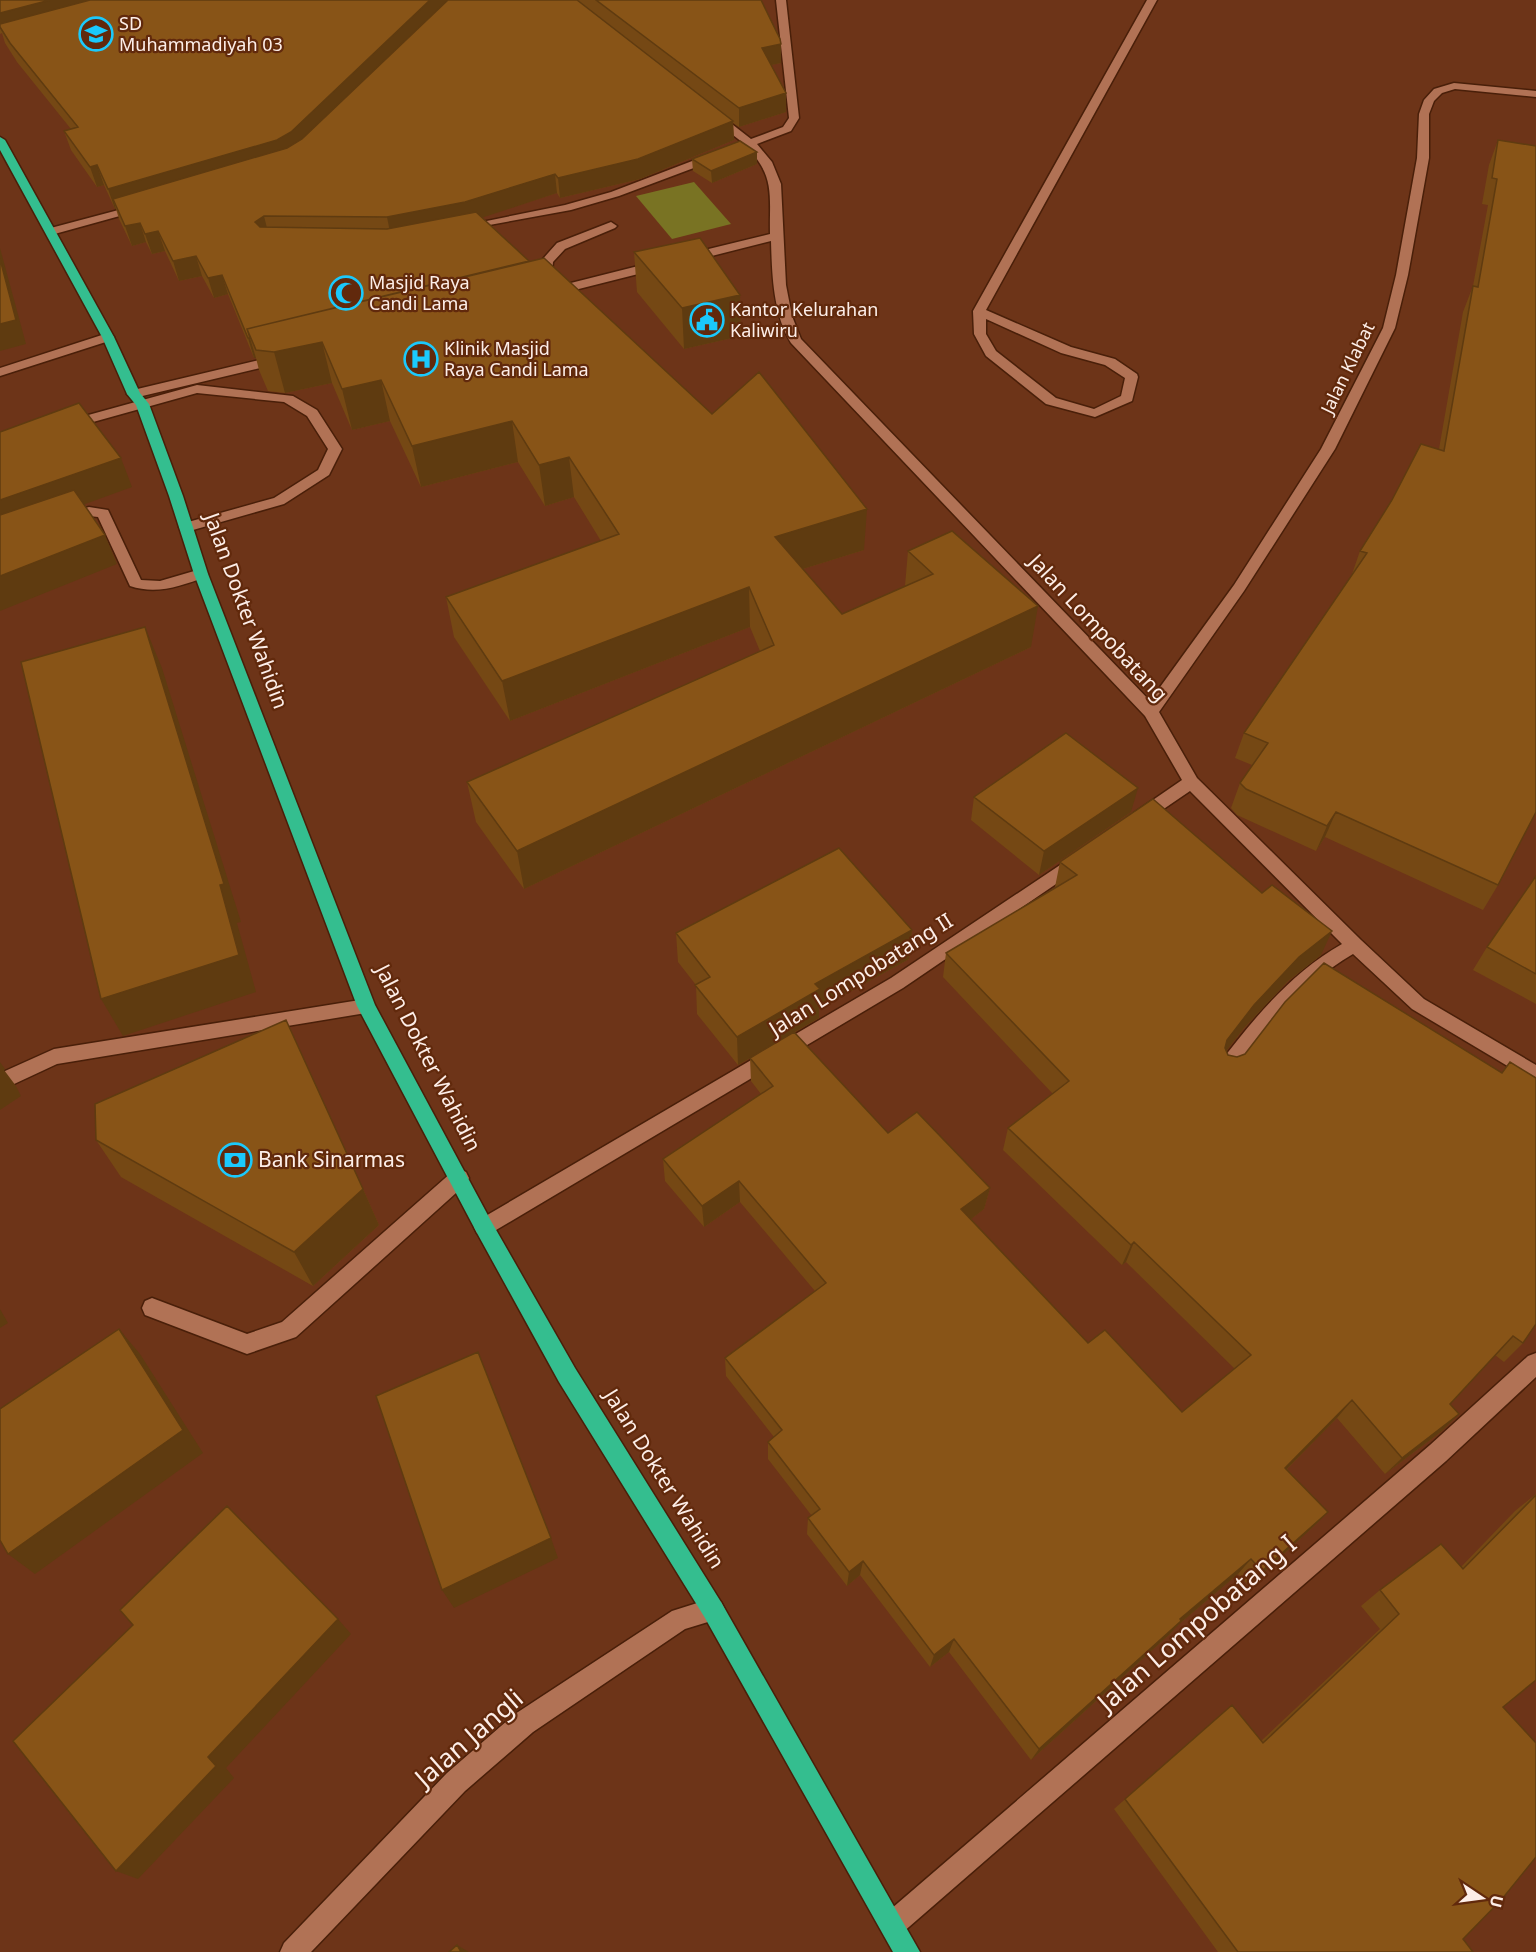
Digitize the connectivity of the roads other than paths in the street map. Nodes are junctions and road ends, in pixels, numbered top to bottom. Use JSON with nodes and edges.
{"nodes":[{"id":1,"x":781,"y":0,"type":"edge"},
{"id":2,"x":1152,"y":0,"type":"edge"},
{"id":3,"x":1536,"y":94,"type":"edge"},
{"id":4,"x":703,"y":107,"type":"edge"},
{"id":5,"x":749,"y":143,"type":"junction"},
{"id":6,"x":2,"y":149,"type":"edge"},
{"id":7,"x":155,"y":204,"type":"edge"},
{"id":8,"x":611,"y":226,"type":"dead end"},
{"id":9,"x":459,"y":230,"type":"edge"},
{"id":10,"x":51,"y":231,"type":"junction"},
{"id":11,"x":777,"y":236,"type":"junction"},
{"id":12,"x":979,"y":311,"type":"junction"},
{"id":13,"x":108,"y":337,"type":"junction"},
{"id":14,"x":294,"y":355,"type":"edge"},
{"id":15,"x":0,"y":372,"type":"edge"},
{"id":16,"x":138,"y":400,"type":"junction"},
{"id":17,"x":50,"y":430,"type":"edge"},
{"id":18,"x":49,"y":524,"type":"edge"},
{"id":19,"x":186,"y":527,"type":"junction"},
{"id":20,"x":201,"y":574,"type":"junction"},
{"id":21,"x":1151,"y":712,"type":"junction"},
{"id":22,"x":1191,"y":782,"type":"junction"},
{"id":23,"x":1122,"y":829,"type":"edge"},
{"id":24,"x":1093,"y":849,"type":"edge"},
{"id":25,"x":1355,"y":945,"type":"junction"},
{"id":26,"x":366,"y":1006,"type":"junction"},
{"id":27,"x":1226,"y":1070,"type":"edge"},
{"id":28,"x":1536,"y":1075,"type":"edge"},
{"id":29,"x":12,"y":1077,"type":"dead end"},
{"id":30,"x":459,"y":1178,"type":"junction"},
{"id":31,"x":484,"y":1227,"type":"junction"},
{"id":32,"x":152,"y":1308,"type":"dead end"},
{"id":33,"x":1536,"y":1363,"type":"edge"},
{"id":34,"x":713,"y":1610,"type":"junction"},
{"id":35,"x":893,"y":1924,"type":"junction"},
{"id":36,"x":293,"y":1952,"type":"edge"},
{"id":37,"x":908,"y":1952,"type":"edge"}],
"edges":[{"from":1,"to":5,"type":"street"},
{"from":2,"to":12,"type":"street"},
{"from":3,"to":21,"type":"street","name":"Jalan Klabat"},
{"from":4,"to":5,"type":"street","name":"Jalan Lompobatang"},
{"from":5,"to":9,"type":"street"},
{"from":5,"to":11,"type":"street","name":"Jalan Lompobatang"},
{"from":6,"to":10,"type":"highway","name":"Jalan Dokter Wahidin"},
{"from":7,"to":10,"type":"street"},
{"from":8,"to":11,"type":"street"},
{"from":10,"to":13,"type":"highway","name":"Jalan Dokter Wahidin"},
{"from":11,"to":21,"type":"street","name":"Jalan Lompobatang"},
{"from":12,"to":12,"type":"street"},
{"from":13,"to":15,"type":"street"},
{"from":13,"to":16,"type":"highway","name":"Jalan Dokter Wahidin"},
{"from":14,"to":16,"type":"street"},
{"from":16,"to":17,"type":"street"},
{"from":16,"to":19,"type":"highway","name":"Jalan Dokter Wahidin"},
{"from":16,"to":19,"type":"street"},
{"from":18,"to":20,"type":"street"},
{"from":19,"to":20,"type":"highway","name":"Jalan Dokter Wahidin"},
{"from":20,"to":26,"type":"highway","name":"Jalan Dokter Wahidin"},
{"from":21,"to":22,"type":"street","name":"Jalan Lompobatang"},
{"from":22,"to":23,"type":"street"},
{"from":22,"to":25,"type":"street","name":"Jalan Lompobatang"},
{"from":24,"to":31,"type":"street","name":"Jalan Lompobatang II"},
{"from":25,"to":27,"type":"street"},
{"from":25,"to":28,"type":"street","name":"Jalan Lompobatang"},
{"from":26,"to":29,"type":"street"},
{"from":26,"to":30,"type":"highway","name":"Jalan Dokter Wahidin"},
{"from":30,"to":31,"type":"highway","name":"Jalan Dokter Wahidin"},
{"from":30,"to":32,"type":"street"},
{"from":31,"to":34,"type":"highway","name":"Jalan Dokter Wahidin"},
{"from":33,"to":35,"type":"street","name":"Jalan Lompobatang I"},
{"from":34,"to":35,"type":"highway","name":"Jalan Dokter Wahidin"},
{"from":34,"to":36,"type":"street","name":"Jalan Jangli"},
{"from":35,"to":37,"type":"highway","name":"Jalan Dokter Wahidin"}]}
